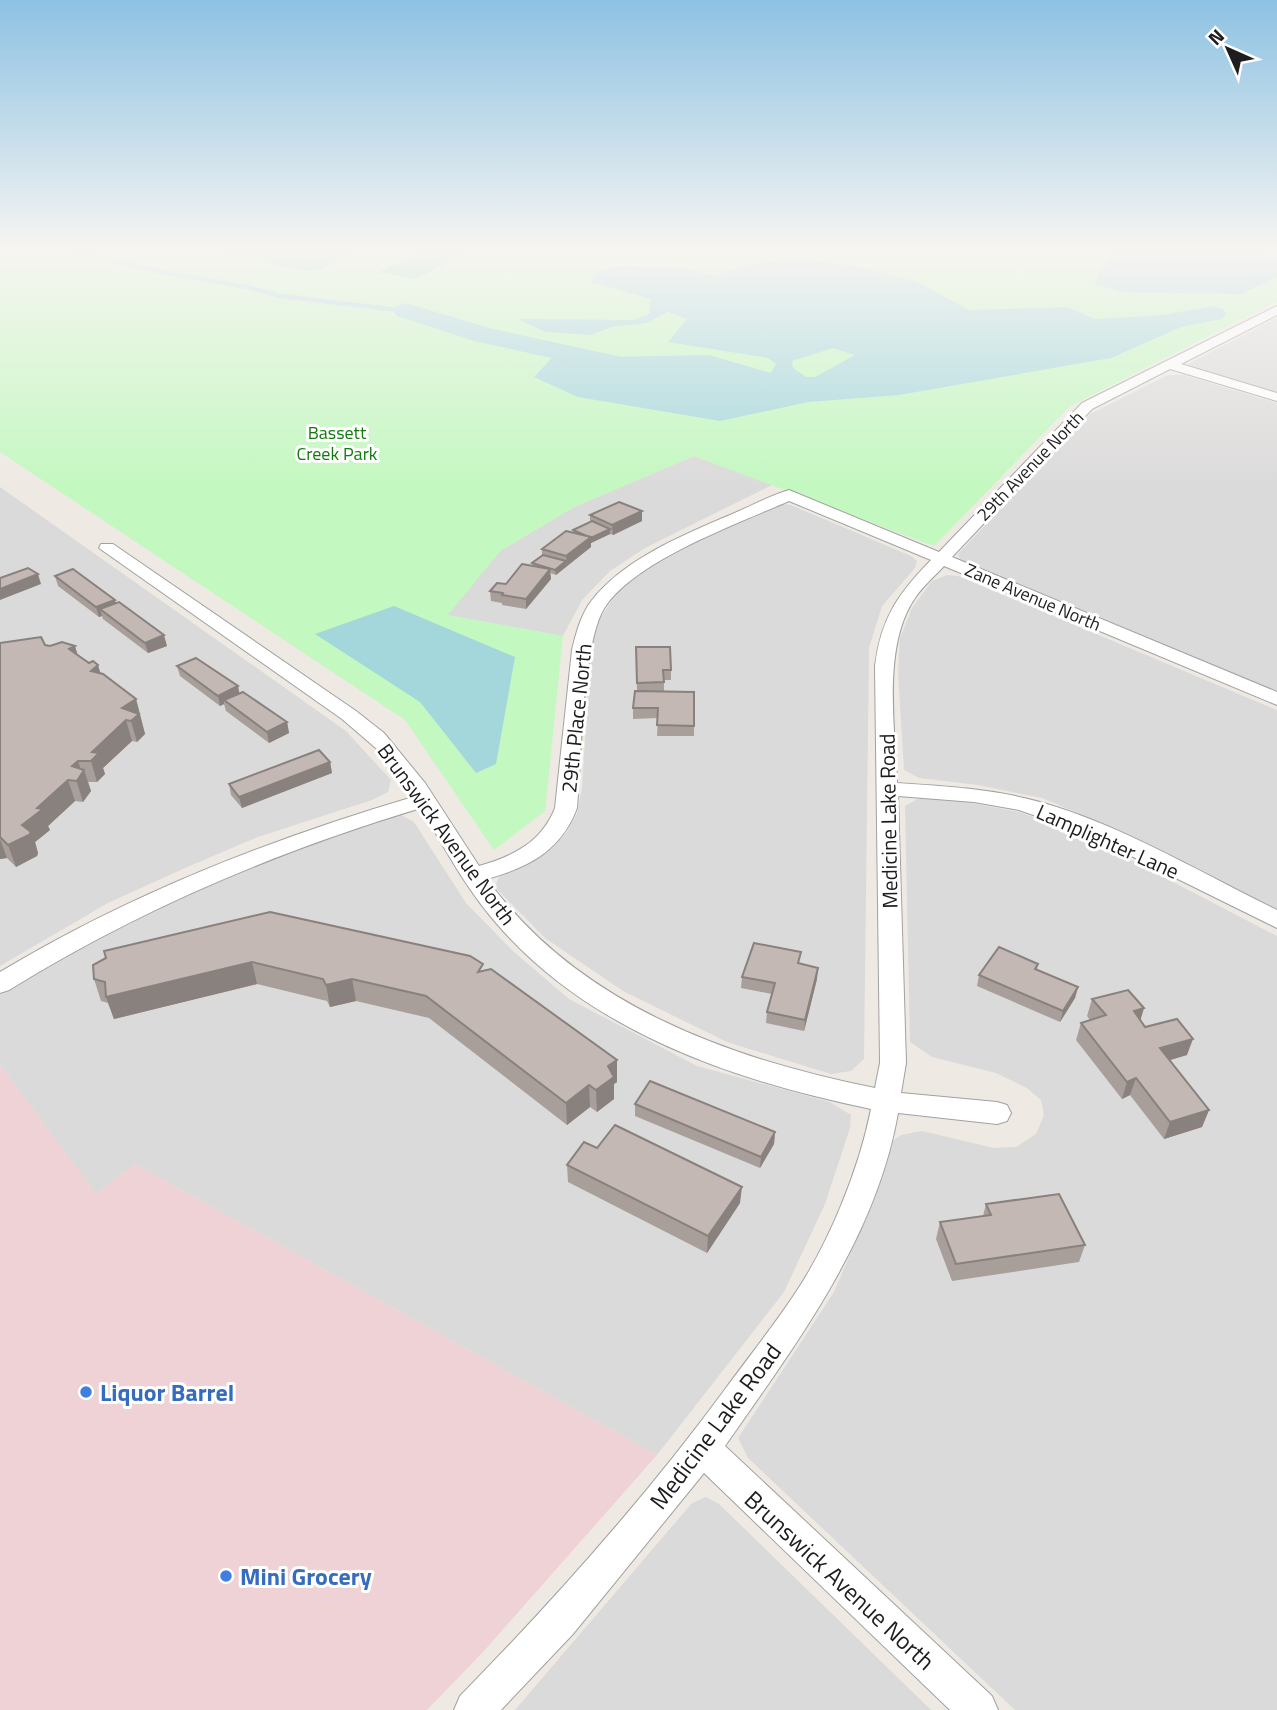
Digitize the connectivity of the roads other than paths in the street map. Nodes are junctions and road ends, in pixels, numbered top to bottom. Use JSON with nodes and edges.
{"nodes":[{"id":1,"x":1238,"y":330,"type":"edge"},
{"id":2,"x":1170,"y":365,"type":"junction"},
{"id":3,"x":1277,"y":397,"type":"edge"},
{"id":4,"x":789,"y":495,"type":"joint"},
{"id":5,"x":107,"y":548,"type":"dead end"},
{"id":6,"x":942,"y":558,"type":"junction"},
{"id":7,"x":1277,"y":699,"type":"edge"},
{"id":8,"x":888,"y":789,"type":"junction"},
{"id":9,"x":425,"y":800,"type":"junction"},
{"id":10,"x":473,"y":875,"type":"junction"},
{"id":11,"x":1277,"y":920,"type":"edge"},
{"id":12,"x":0,"y":984,"type":"edge"},
{"id":13,"x":888,"y":1101,"type":"junction"},
{"id":14,"x":997,"y":1112,"type":"dead end"},
{"id":15,"x":703,"y":1448,"type":"junction"},
{"id":16,"x":474,"y":1710,"type":"edge"},
{"id":17,"x":978,"y":1710,"type":"edge"}],
"edges":[{"from":1,"to":2,"type":"street","name":"29th Avenue North"},
{"from":2,"to":3,"type":"street"},
{"from":2,"to":6,"type":"street","name":"29th Avenue North"},
{"from":4,"to":6,"type":"street","name":"Zane Avenue North"},
{"from":4,"to":10,"type":"street","name":"29th Place North"},
{"from":5,"to":9,"type":"street","name":"Brunswick Avenue North"},
{"from":6,"to":7,"type":"street","name":"Zane Avenue North"},
{"from":6,"to":8,"type":"street","name":"Medicine Lake Road"},
{"from":8,"to":11,"type":"street","name":"Lamplighter Lane"},
{"from":8,"to":13,"type":"street","name":"Medicine Lake Road"},
{"from":9,"to":10,"type":"street","name":"Brunswick Avenue North"},
{"from":9,"to":12,"type":"street"},
{"from":10,"to":13,"type":"street","name":"Brunswick Avenue North"},
{"from":13,"to":14,"type":"street"},
{"from":13,"to":15,"type":"street","name":"Medicine Lake Road"},
{"from":15,"to":16,"type":"street","name":"Medicine Lake Road"},
{"from":15,"to":17,"type":"street","name":"Brunswick Avenue North"}]}
